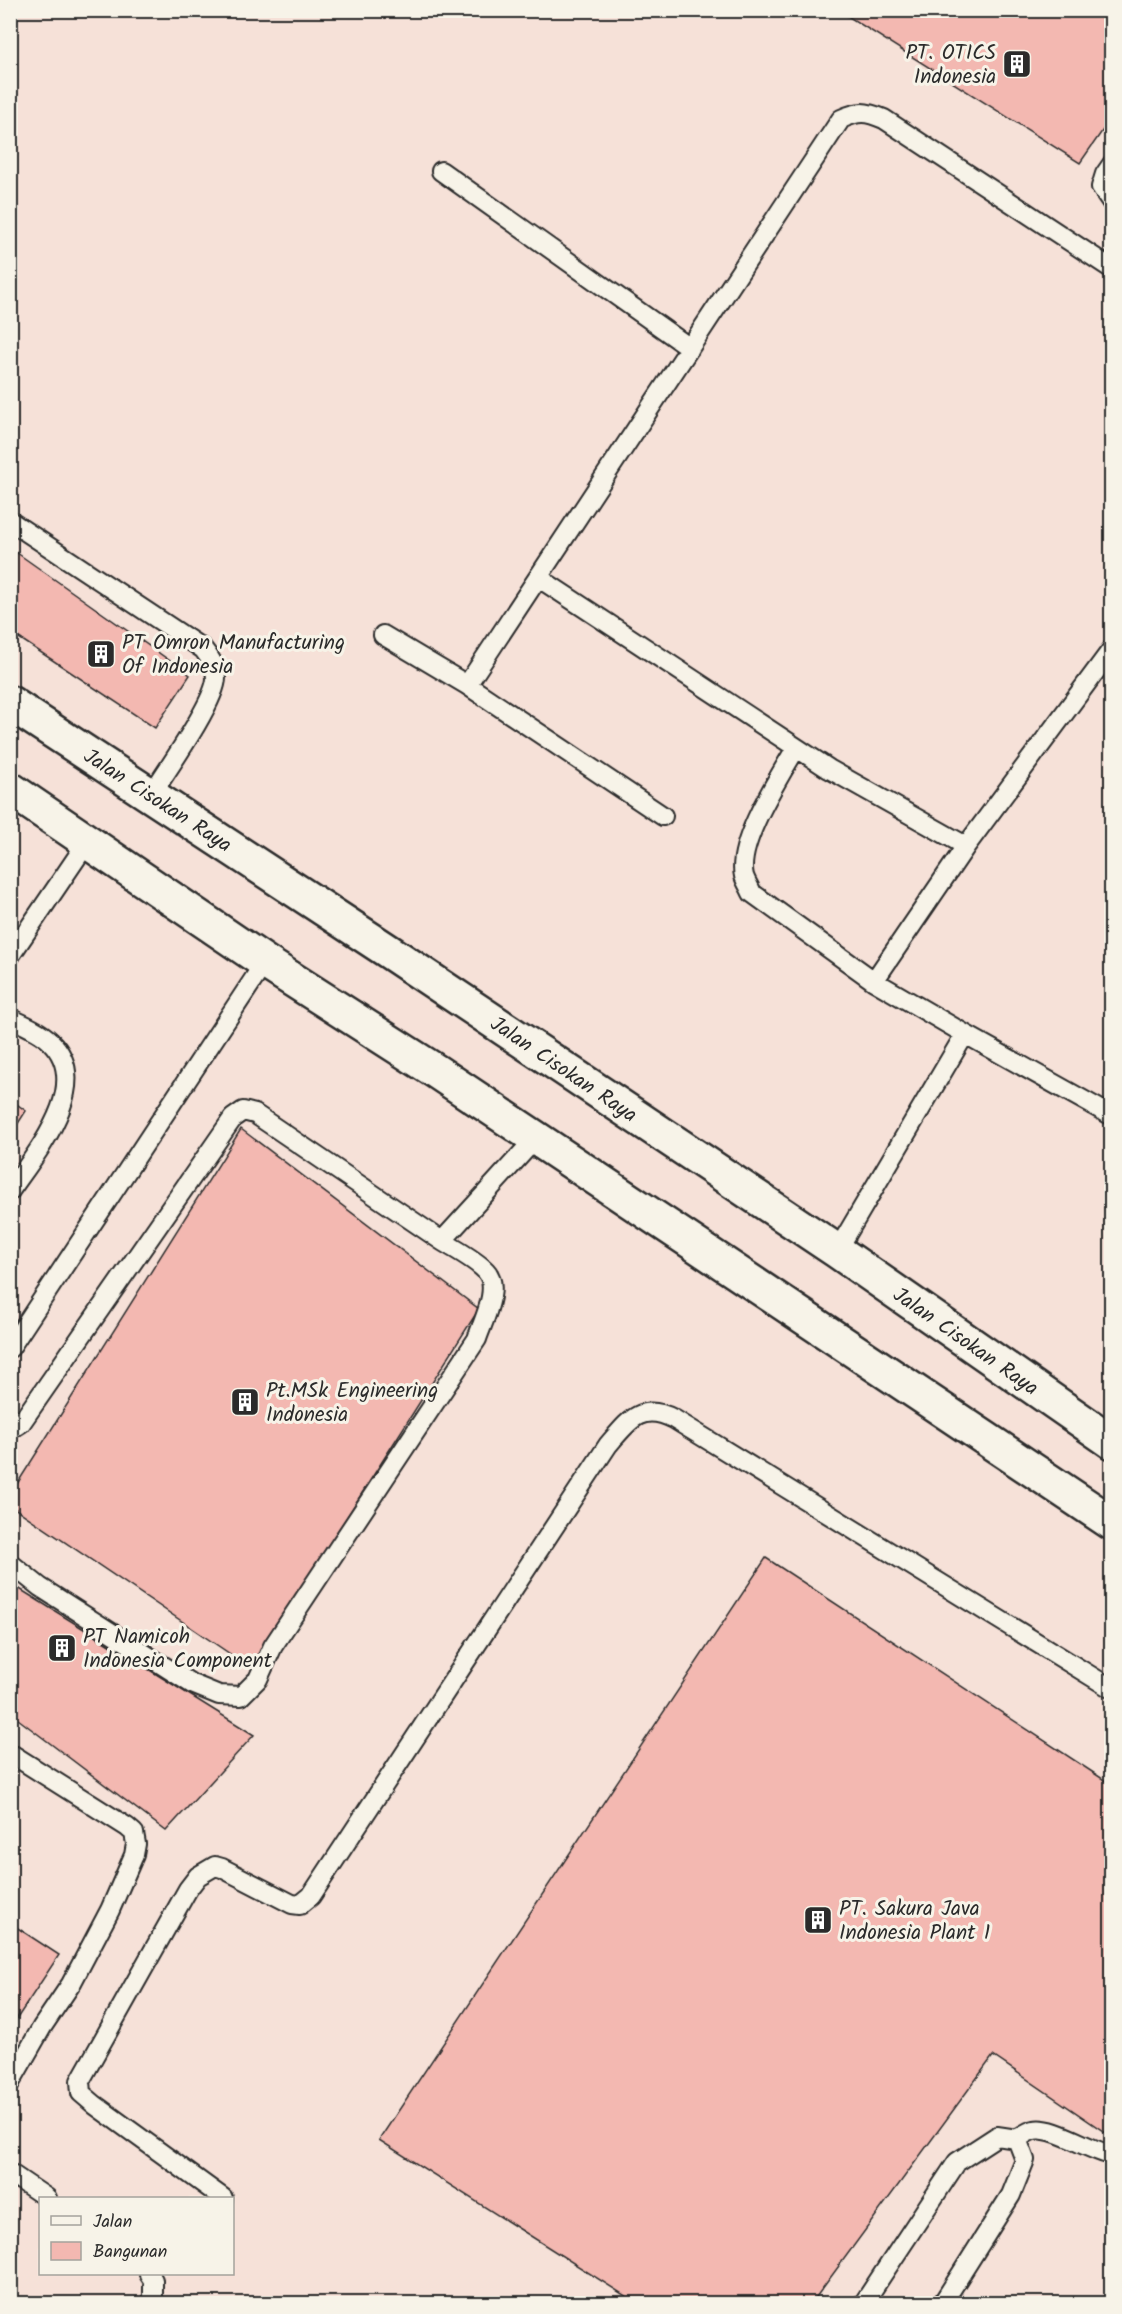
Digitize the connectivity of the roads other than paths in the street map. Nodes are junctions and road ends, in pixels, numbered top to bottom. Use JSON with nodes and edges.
{"nodes":[{"id":1,"x":1112,"y":164,"type":"edge"},
{"id":2,"x":441,"y":171,"type":"dead end"},
{"id":3,"x":1112,"y":203,"type":"edge"},
{"id":4,"x":1112,"y":269,"type":"edge"},
{"id":5,"x":690,"y":348,"type":"junction"},
{"id":6,"x":10,"y":521,"type":"edge"},
{"id":7,"x":539,"y":578,"type":"junction"},
{"id":8,"x":383,"y":634,"type":"dead end"},
{"id":9,"x":1112,"y":649,"type":"edge"},
{"id":10,"x":467,"y":685,"type":"junction"},
{"id":11,"x":10,"y":703,"type":"edge"},
{"id":12,"x":796,"y":748,"type":"junction"},
{"id":13,"x":10,"y":789,"type":"edge"},
{"id":14,"x":151,"y":795,"type":"junction"},
{"id":15,"x":663,"y":816,"type":"dead end"},
{"id":16,"x":88,"y":841,"type":"junction"},
{"id":17,"x":966,"y":846,"type":"junction"},
{"id":18,"x":10,"y":956,"type":"edge"},
{"id":19,"x":266,"y":962,"type":"junction"},
{"id":20,"x":874,"y":981,"type":"junction"},
{"id":21,"x":10,"y":1018,"type":"edge"},
{"id":22,"x":965,"y":1034,"type":"junction"},
{"id":23,"x":1112,"y":1116,"type":"edge"},
{"id":24,"x":536,"y":1138,"type":"junction"},
{"id":25,"x":10,"y":1191,"type":"edge"},
{"id":26,"x":442,"y":1241,"type":"junction"},
{"id":27,"x":837,"y":1251,"type":"junction"},
{"id":28,"x":10,"y":1348,"type":"edge"},
{"id":29,"x":10,"y":1430,"type":"edge"},
{"id":30,"x":1112,"y":1442,"type":"edge"},
{"id":31,"x":1112,"y":1523,"type":"edge"},
{"id":32,"x":10,"y":1563,"type":"edge"},
{"id":33,"x":1112,"y":1689,"type":"edge"},
{"id":34,"x":10,"y":1753,"type":"edge"},
{"id":35,"x":10,"y":2083,"type":"edge"},
{"id":36,"x":1017,"y":2139,"type":"junction"},
{"id":37,"x":1112,"y":2155,"type":"edge"},
{"id":38,"x":10,"y":2173,"type":"edge"},
{"id":39,"x":44,"y":2197,"type":"edge"},
{"id":40,"x":221,"y":2197,"type":"edge"},
{"id":41,"x":150,"y":2275,"type":"edge"},
{"id":42,"x":153,"y":2304,"type":"edge"},
{"id":43,"x":863,"y":2304,"type":"edge"},
{"id":44,"x":942,"y":2304,"type":"edge"}],
"edges":[{"from":1,"to":3,"type":"lane"},
{"from":2,"to":5,"type":"lane"},
{"from":4,"to":5,"type":"lane"},
{"from":5,"to":7,"type":"lane"},
{"from":6,"to":14,"type":"lane"},
{"from":7,"to":10,"type":"lane"},
{"from":7,"to":12,"type":"lane"},
{"from":8,"to":10,"type":"lane"},
{"from":9,"to":17,"type":"lane"},
{"from":10,"to":15,"type":"lane"},
{"from":11,"to":14,"type":"street","name":"Jalan Cisokan Raya"},
{"from":12,"to":17,"type":"lane"},
{"from":12,"to":20,"type":"lane"},
{"from":13,"to":16,"type":"street"},
{"from":14,"to":27,"type":"street","name":"Jalan Cisokan Raya"},
{"from":16,"to":18,"type":"lane"},
{"from":16,"to":19,"type":"street"},
{"from":17,"to":20,"type":"lane"},
{"from":19,"to":24,"type":"street"},
{"from":19,"to":28,"type":"lane"},
{"from":20,"to":22,"type":"lane"},
{"from":21,"to":25,"type":"lane"},
{"from":22,"to":23,"type":"lane"},
{"from":22,"to":27,"type":"lane"},
{"from":24,"to":26,"type":"lane"},
{"from":24,"to":31,"type":"street"},
{"from":26,"to":29,"type":"lane"},
{"from":26,"to":32,"type":"lane"},
{"from":27,"to":30,"type":"street","name":"Jalan Cisokan Raya"},
{"from":33,"to":40,"type":"lane"},
{"from":34,"to":35,"type":"lane"},
{"from":36,"to":37,"type":"lane"},
{"from":36,"to":43,"type":"lane"},
{"from":36,"to":44,"type":"lane"},
{"from":38,"to":39,"type":"lane"},
{"from":41,"to":42,"type":"lane"}]}
